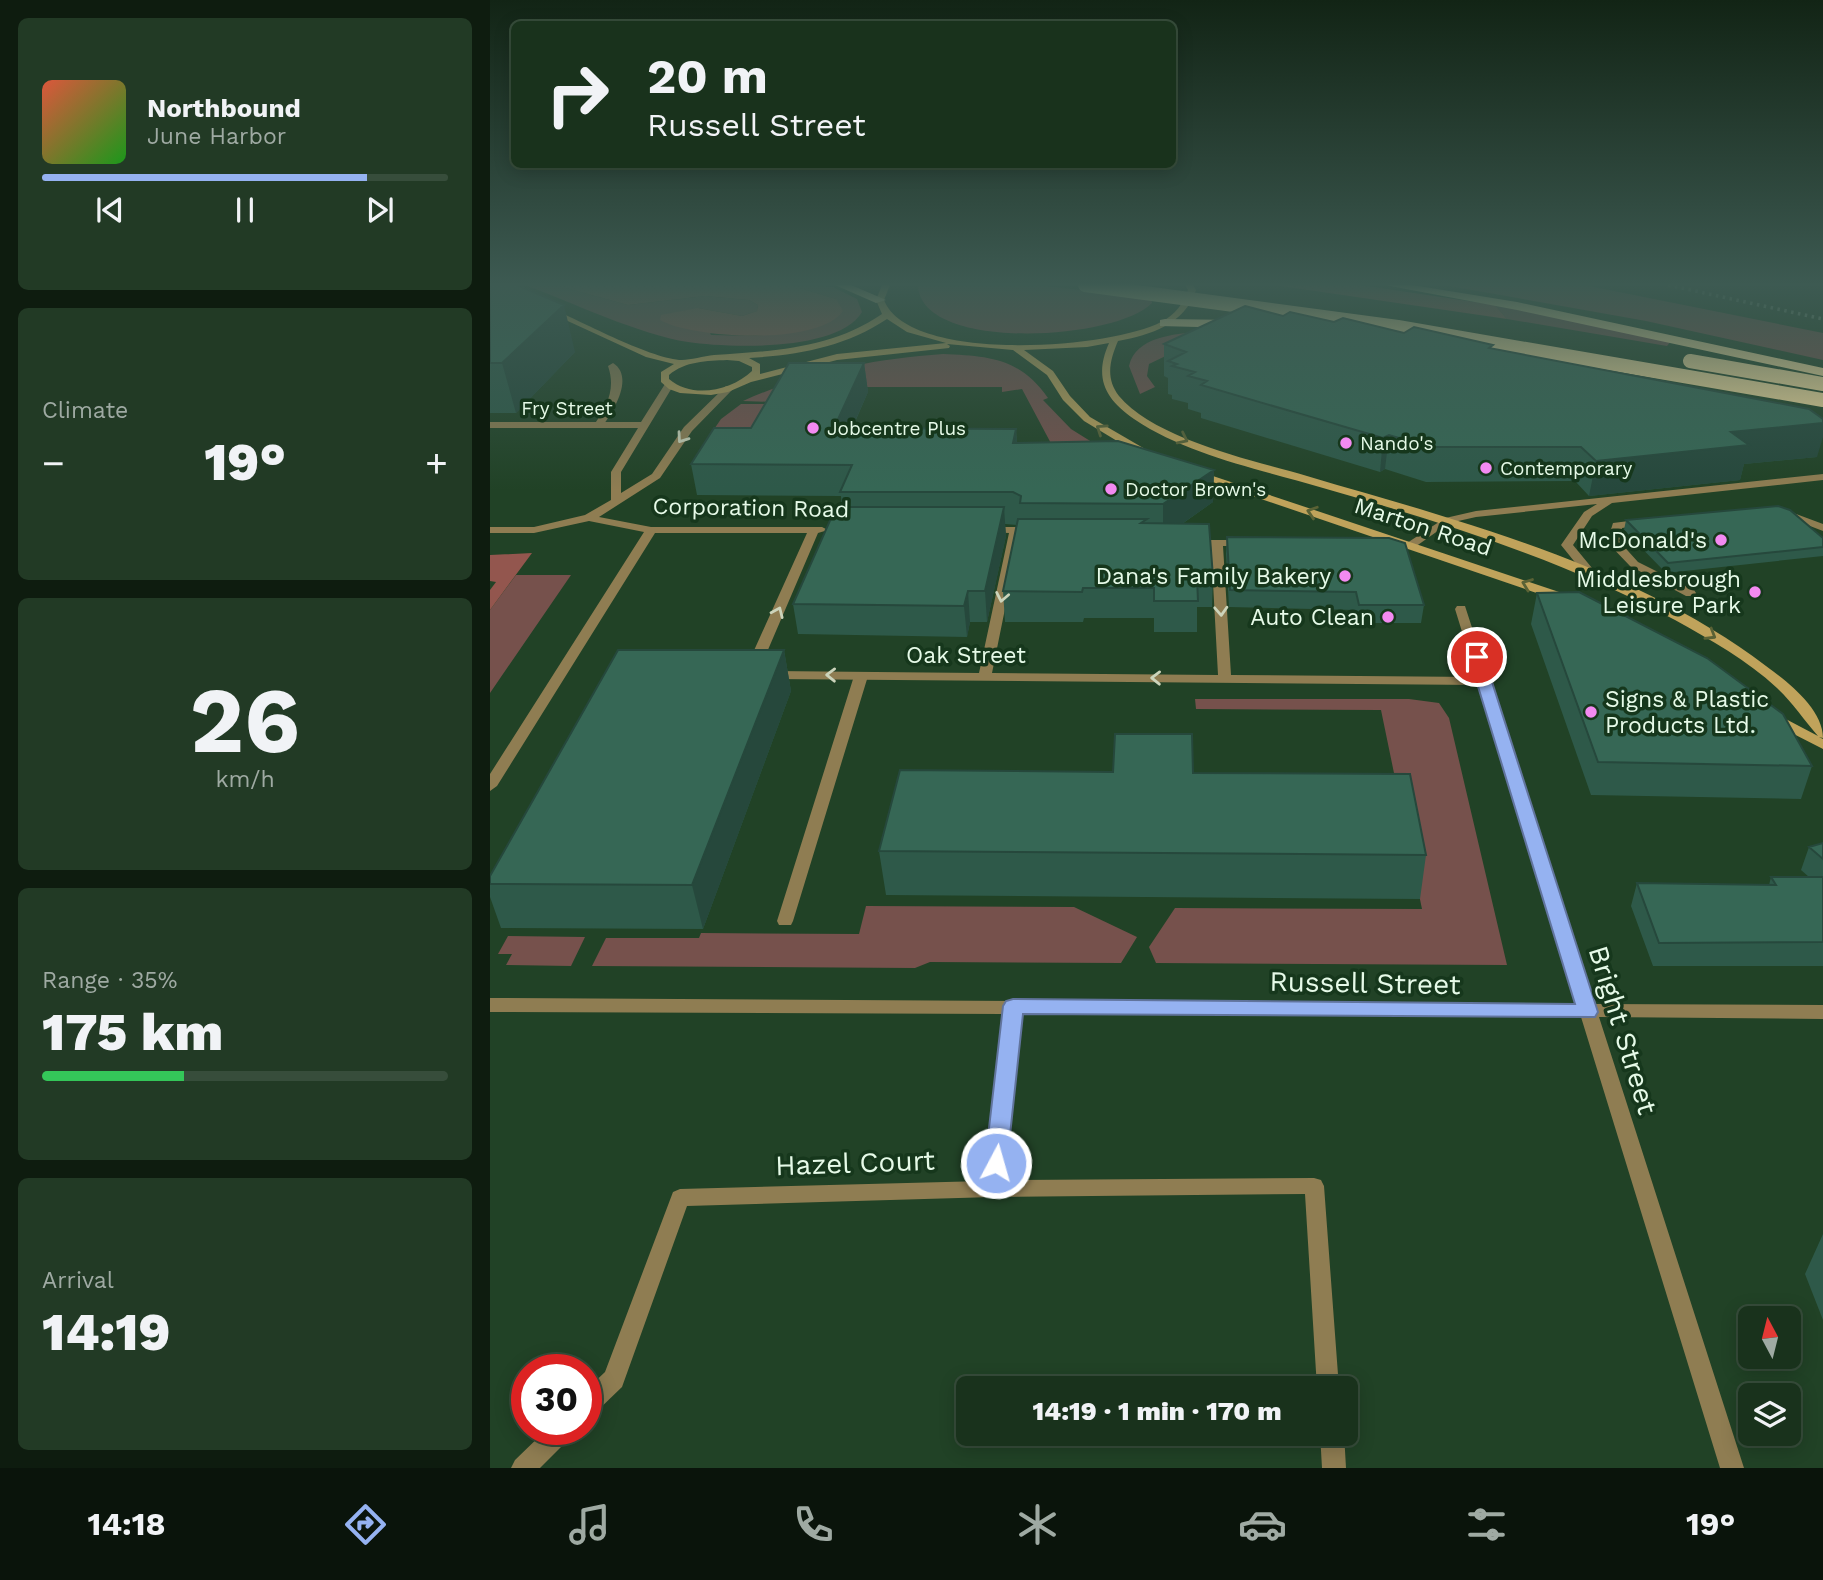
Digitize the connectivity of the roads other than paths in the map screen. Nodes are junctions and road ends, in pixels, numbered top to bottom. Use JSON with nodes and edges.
{"nodes":[{"id":1,"x":646,"y":354,"type":"edge"},
{"id":2,"x":785,"y":354,"type":"edge"},
{"id":3,"x":866,"y":354,"type":"edge"},
{"id":4,"x":1023,"y":354,"type":"edge"},
{"id":5,"x":1109,"y":354,"type":"edge"},
{"id":6,"x":1554,"y":354,"type":"edge"},
{"id":7,"x":1737,"y":354,"type":"edge"},
{"id":8,"x":727,"y":356,"type":"junction"},
{"id":9,"x":1672,"y":358,"type":"dead end"},
{"id":10,"x":682,"y":363,"type":"junction"},
{"id":11,"x":613,"y":366,"type":"dead end"},
{"id":12,"x":1823,"y":372,"type":"edge"},
{"id":13,"x":752,"y":379,"type":"junction"},
{"id":14,"x":1823,"y":384,"type":"edge"},
{"id":15,"x":668,"y":386,"type":"junction"},
{"id":16,"x":729,"y":388,"type":"junction"},
{"id":17,"x":1823,"y":400,"type":"edge"},
{"id":18,"x":490,"y":425,"type":"edge"},
{"id":19,"x":599,"y":425,"type":"junction"},
{"id":20,"x":645,"y":425,"type":"junction"},
{"id":21,"x":1153,"y":456,"type":"edge"},
{"id":22,"x":1178,"y":466,"type":"edge"},
{"id":23,"x":1823,"y":477,"type":"edge"},
{"id":24,"x":1611,"y":500,"type":"junction"},
{"id":25,"x":616,"y":501,"type":"junction"},
{"id":26,"x":1764,"y":511,"type":"edge"},
{"id":27,"x":589,"y":518,"type":"junction"},
{"id":28,"x":1445,"y":521,"type":"junction"},
{"id":29,"x":1657,"y":521,"type":"edge"},
{"id":30,"x":1823,"y":528,"type":"edge"},
{"id":31,"x":490,"y":530,"type":"edge"},
{"id":32,"x":651,"y":530,"type":"junction"},
{"id":33,"x":814,"y":530,"type":"junction"},
{"id":34,"x":841,"y":530,"type":"edge"},
{"id":35,"x":974,"y":530,"type":"edge"},
{"id":36,"x":1176,"y":543,"type":"edge"},
{"id":37,"x":1257,"y":543,"type":"edge"},
{"id":38,"x":1217,"y":544,"type":"junction"},
{"id":39,"x":1411,"y":545,"type":"junction"},
{"id":40,"x":1586,"y":569,"type":"junction"},
{"id":41,"x":1690,"y":593,"type":"dead end"},
{"id":42,"x":1581,"y":605,"type":"edge"},
{"id":43,"x":1461,"y":609,"type":"dead end"},
{"id":44,"x":861,"y":676,"type":"junction"},
{"id":45,"x":985,"y":676,"type":"junction"},
{"id":46,"x":1225,"y":679,"type":"junction"},
{"id":47,"x":1484,"y":681,"type":"junction"},
{"id":48,"x":1762,"y":712,"type":"edge"},
{"id":49,"x":1816,"y":720,"type":"edge"},
{"id":50,"x":1823,"y":734,"type":"edge"},
{"id":51,"x":1823,"y":746,"type":"edge"},
{"id":52,"x":490,"y":786,"type":"edge"},
{"id":53,"x":785,"y":921,"type":"dead end"},
{"id":54,"x":490,"y":1005,"type":"edge"},
{"id":55,"x":1013,"y":1006,"type":"junction"},
{"id":56,"x":1588,"y":1012,"type":"junction"},
{"id":57,"x":1823,"y":1012,"type":"edge"},
{"id":58,"x":993,"y":1189,"type":"junction"},
{"id":59,"x":1327,"y":1376,"type":"edge"},
{"id":60,"x":602,"y":1391,"type":"edge"},
{"id":61,"x":547,"y":1445,"type":"edge"},
{"id":62,"x":1333,"y":1446,"type":"edge"},
{"id":63,"x":523,"y":1468,"type":"edge"},
{"id":64,"x":1334,"y":1468,"type":"edge"},
{"id":65,"x":1732,"y":1468,"type":"edge"}],
"edges":[{"from":1,"to":10,"type":"street"},
{"from":2,"to":8,"type":"street"},
{"from":3,"to":13,"type":"street"},
{"from":21,"to":4,"type":"street","one_way":true},
{"from":5,"to":28,"type":"street","name":"Marton Road","one_way":true},
{"from":6,"to":17,"type":"highway","bridge":true},
{"from":7,"to":12,"type":"highway"},
{"from":8,"to":10,"type":"street"},
{"from":8,"to":13,"type":"street"},
{"from":9,"to":14,"type":"highway","bridge":true},
{"from":10,"to":15,"type":"street"},
{"from":11,"to":19,"type":"street"},
{"from":13,"to":16,"type":"street"},
{"from":15,"to":16,"type":"street"},
{"from":15,"to":20,"type":"street"},
{"from":16,"to":25,"type":"street","one_way":true},
{"from":18,"to":19,"type":"street","name":"Fry Street"},
{"from":19,"to":20,"type":"street","name":"Fry Street"},
{"from":20,"to":25,"type":"street"},
{"from":39,"to":22,"type":"street","name":"Marton Road","one_way":true},
{"from":23,"to":24,"type":"street"},
{"from":24,"to":28,"type":"street"},
{"from":24,"to":40,"type":"street"},
{"from":25,"to":27,"type":"street"},
{"from":26,"to":30,"type":"street"},
{"from":27,"to":31,"type":"street","name":"Corporation Road"},
{"from":27,"to":32,"type":"street","name":"Corporation Road"},
{"from":28,"to":39,"type":"street"},
{"from":28,"to":40,"type":"street","name":"Marton Road"},
{"from":29,"to":41,"type":"street"},
{"from":32,"to":33,"type":"street","name":"Corporation Road"},
{"from":32,"to":52,"type":"street"},
{"from":33,"to":34,"type":"street","name":"Corporation Road"},
{"from":44,"to":33,"type":"street","name":"Oak Street","one_way":true},
{"from":35,"to":45,"type":"street","one_way":true},
{"from":36,"to":38,"type":"street"},
{"from":37,"to":38,"type":"street"},
{"from":38,"to":46,"type":"street","one_way":true},
{"from":42,"to":39,"type":"street","name":"Marton Road","one_way":true},
{"from":40,"to":49,"type":"street","name":"Marton Road","one_way":true},
{"from":43,"to":47,"type":"street","name":"Bright Street"},
{"from":44,"to":45,"type":"street","name":"Oak Street"},
{"from":44,"to":53,"type":"street"},
{"from":46,"to":45,"type":"street","name":"Oak Street","one_way":true},
{"from":46,"to":47,"type":"street","name":"Oak Street"},
{"from":47,"to":56,"type":"street","name":"Bright Street"},
{"from":48,"to":51,"type":"street"},
{"from":49,"to":50,"type":"street","name":"Marton Road"},
{"from":54,"to":55,"type":"street","name":"Russell Street"},
{"from":55,"to":56,"type":"street","name":"Russell Street"},
{"from":55,"to":58,"type":"street"},
{"from":56,"to":57,"type":"street","name":"Russell Street"},
{"from":56,"to":65,"type":"street","name":"Bright Street"},
{"from":58,"to":59,"type":"street","name":"Hazel Court"},
{"from":58,"to":60,"type":"street","name":"Hazel Court"},
{"from":61,"to":63,"type":"street"},
{"from":62,"to":64,"type":"street"}]}
